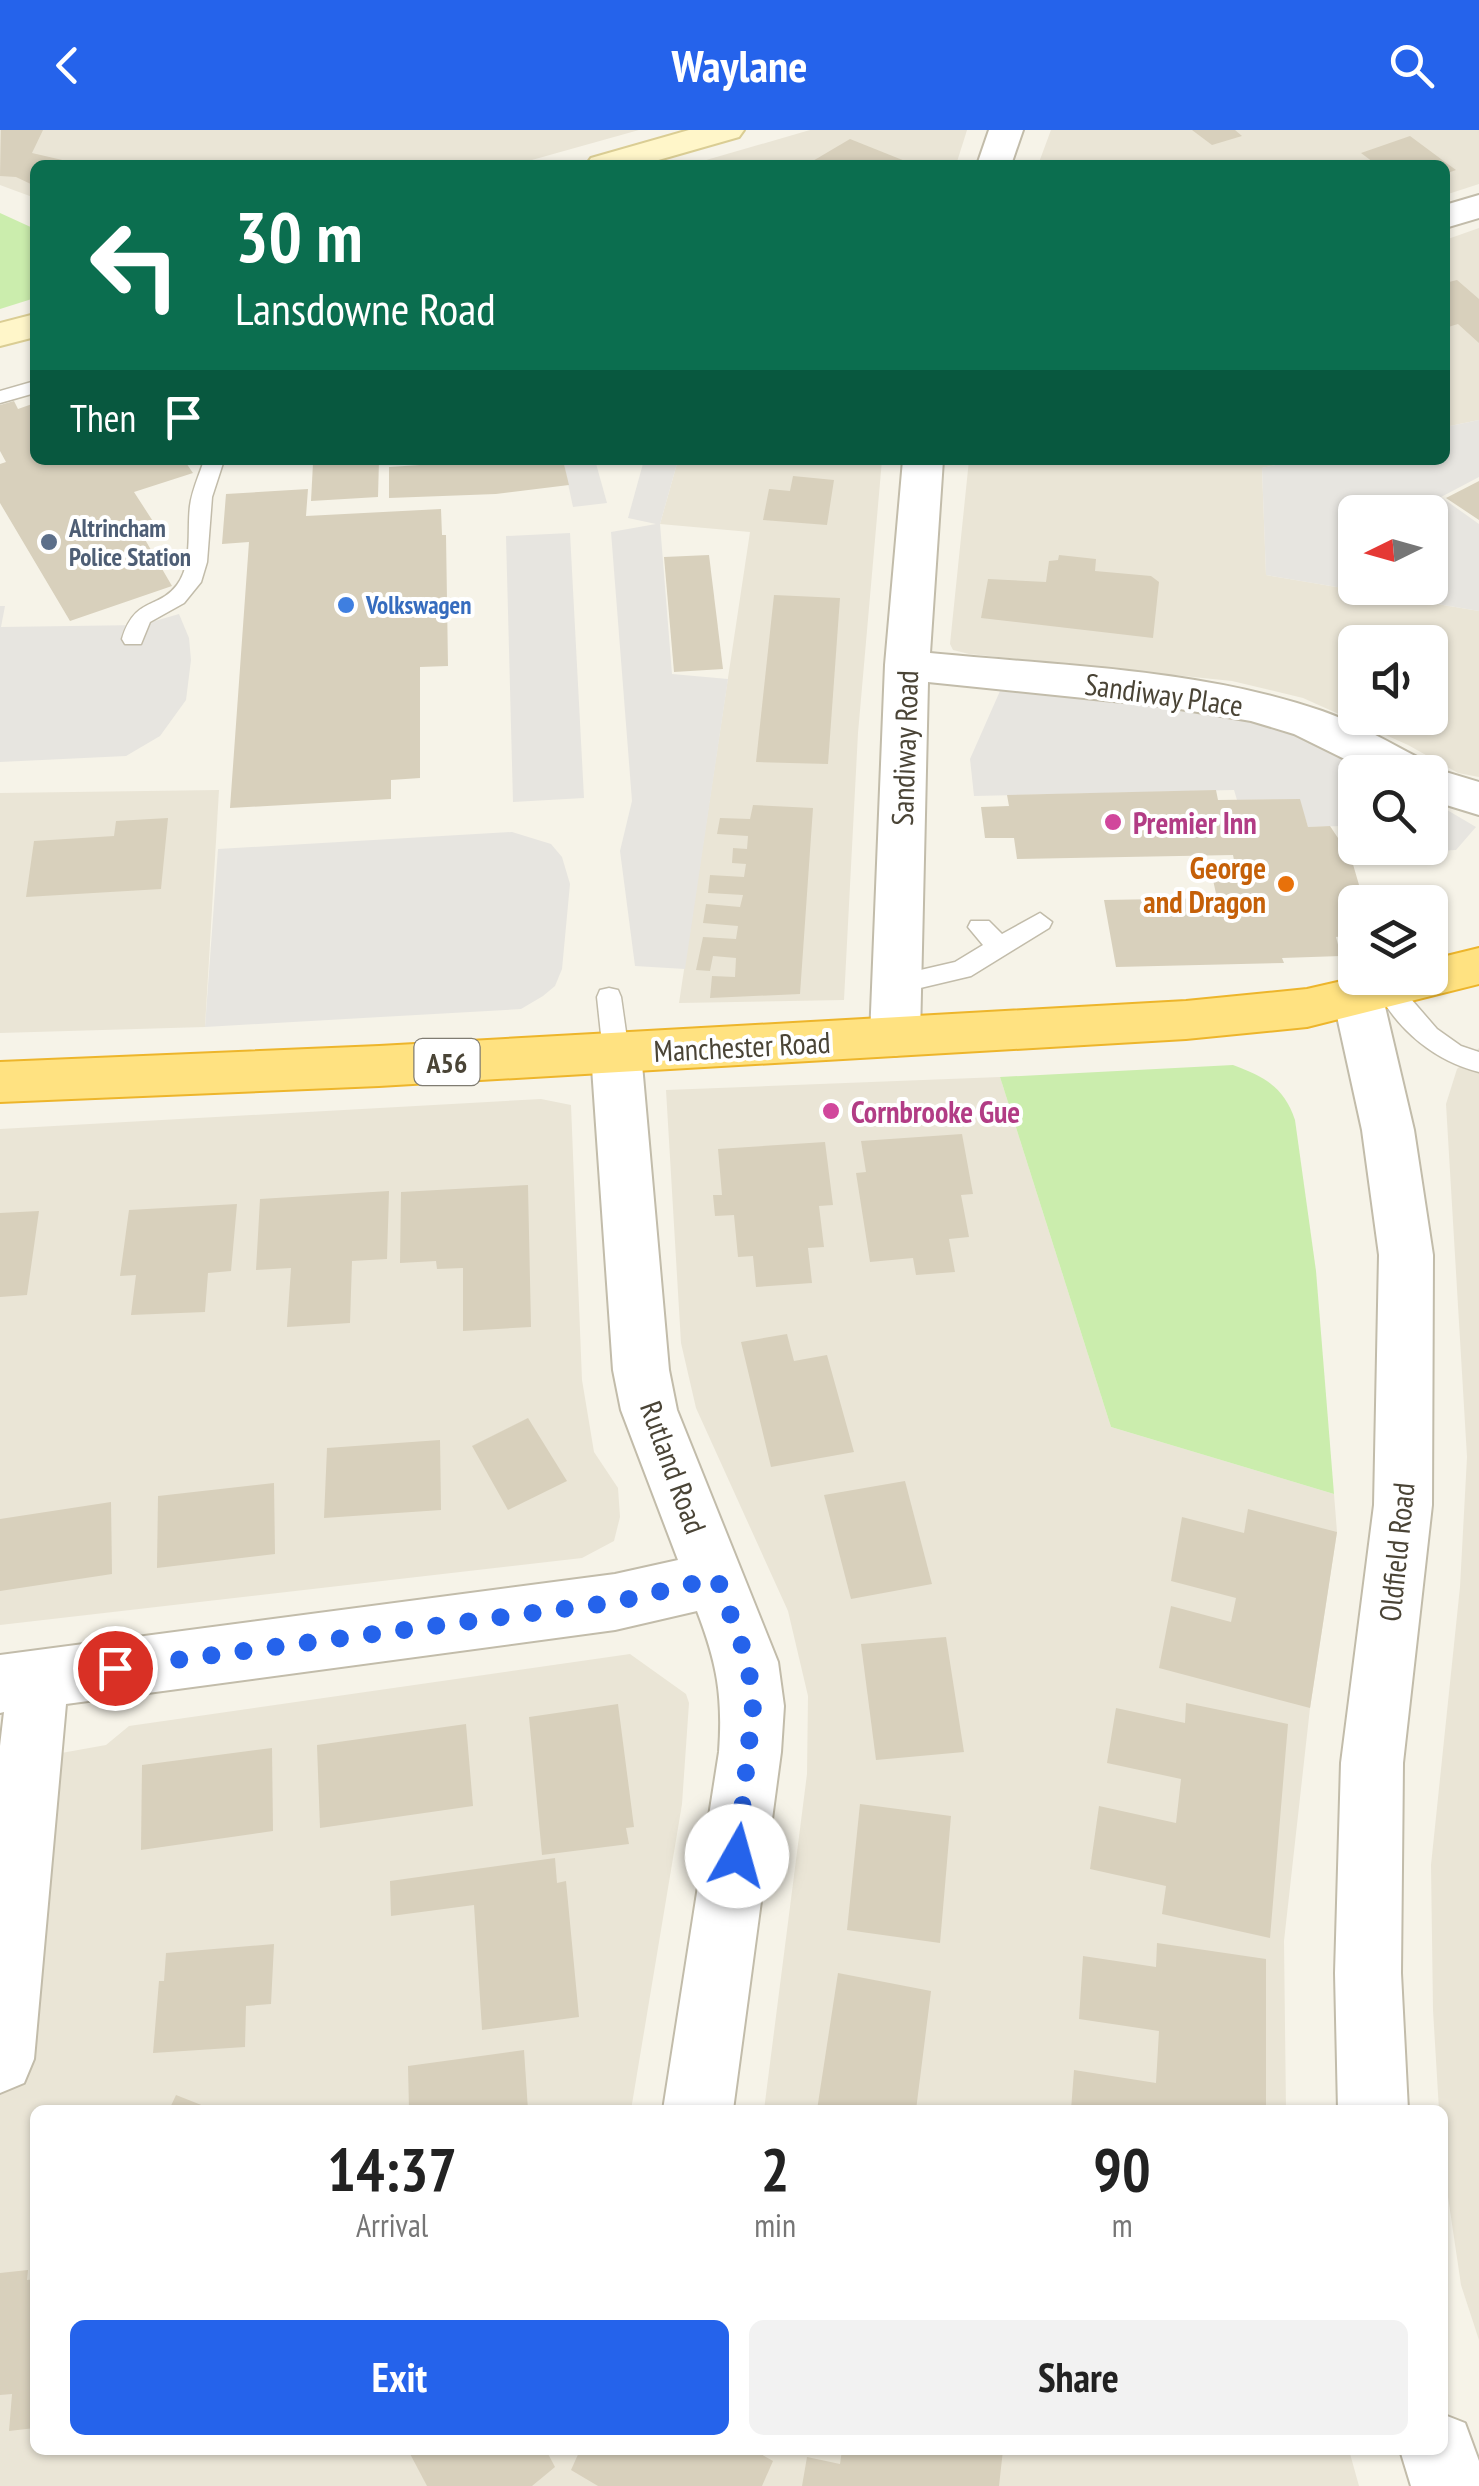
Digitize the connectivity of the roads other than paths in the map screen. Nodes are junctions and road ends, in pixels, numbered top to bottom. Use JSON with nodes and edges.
{"nodes":[{"id":1,"x":727,"y":130,"type":"edge"},
{"id":2,"x":1006,"y":130,"type":"edge"},
{"id":3,"x":621,"y":160,"type":"edge"},
{"id":4,"x":996,"y":160,"type":"edge"},
{"id":5,"x":1479,"y":206,"type":"edge"},
{"id":6,"x":1450,"y":215,"type":"edge"},
{"id":7,"x":30,"y":327,"type":"edge"},
{"id":8,"x":0,"y":336,"type":"edge"},
{"id":9,"x":30,"y":388,"type":"edge"},
{"id":10,"x":0,"y":397,"type":"edge"},
{"id":11,"x":212,"y":465,"type":"edge"},
{"id":12,"x":923,"y":465,"type":"edge"},
{"id":13,"x":133,"y":640,"type":"dead end"},
{"id":14,"x":906,"y":666,"type":"junction"},
{"id":15,"x":1373,"y":755,"type":"edge"},
{"id":16,"x":1448,"y":788,"type":"edge"},
{"id":17,"x":1479,"y":799,"type":"edge"},
{"id":18,"x":1040,"y":922,"type":"dead end"},
{"id":19,"x":980,"y":926,"type":"dead end"},
{"id":20,"x":999,"y":946,"type":"junction"},
{"id":21,"x":1479,"y":966,"type":"edge"},
{"id":22,"x":1448,"y":974,"type":"edge"},
{"id":23,"x":895,"y":985,"type":"junction"},
{"id":24,"x":1368,"y":995,"type":"edge"},
{"id":25,"x":1373,"y":995,"type":"edge"},
{"id":26,"x":1374,"y":995,"type":"edge"},
{"id":27,"x":613,"y":1025,"type":"junction"},
{"id":28,"x":895,"y":1037,"type":"junction"},
{"id":29,"x":1479,"y":1062,"type":"edge"},
{"id":30,"x":0,"y":1082,"type":"edge"},
{"id":31,"x":717,"y":1578,"type":"junction"},
{"id":32,"x":19,"y":1681,"type":"edge"},
{"id":33,"x":0,"y":2059,"type":"edge"},
{"id":34,"x":699,"y":2105,"type":"edge"},
{"id":35,"x":1372,"y":2105,"type":"edge"},
{"id":36,"x":1440,"y":2455,"type":"edge"},
{"id":37,"x":1449,"y":2486,"type":"edge"}],
"edges":[{"from":1,"to":3,"type":"main road"},
{"from":2,"to":4,"type":"street"},
{"from":5,"to":6,"type":"street"},
{"from":7,"to":8,"type":"main road"},
{"from":9,"to":10,"type":"lane"},
{"from":11,"to":13,"type":"lane"},
{"from":12,"to":14,"type":"street","name":"Sandiway Road"},
{"from":14,"to":15,"type":"street","name":"Sandiway Place"},
{"from":14,"to":23,"type":"street","name":"Sandiway Road"},
{"from":16,"to":17,"type":"street"},
{"from":18,"to":20,"type":"lane"},
{"from":19,"to":20,"type":"lane"},
{"from":20,"to":23,"type":"lane"},
{"from":21,"to":22,"type":"highway","name":"Manchester Road","number":"A56"},
{"from":23,"to":28,"type":"street","name":"Sandiway Road"},
{"from":24,"to":28,"type":"highway","name":"Manchester Road","number":"A56"},
{"from":25,"to":35,"type":"street","name":"Oldfield Road"},
{"from":26,"to":29,"type":"lane"},
{"from":27,"to":28,"type":"highway","name":"Manchester Road","number":"A56"},
{"from":27,"to":30,"type":"highway","name":"Manchester Road","number":"A56"},
{"from":27,"to":31,"type":"street","name":"Rutland Road"},
{"from":31,"to":32,"type":"street"},
{"from":31,"to":34,"type":"street","name":"Rutland Road"},
{"from":32,"to":33,"type":"street"},
{"from":36,"to":37,"type":"street"}]}
